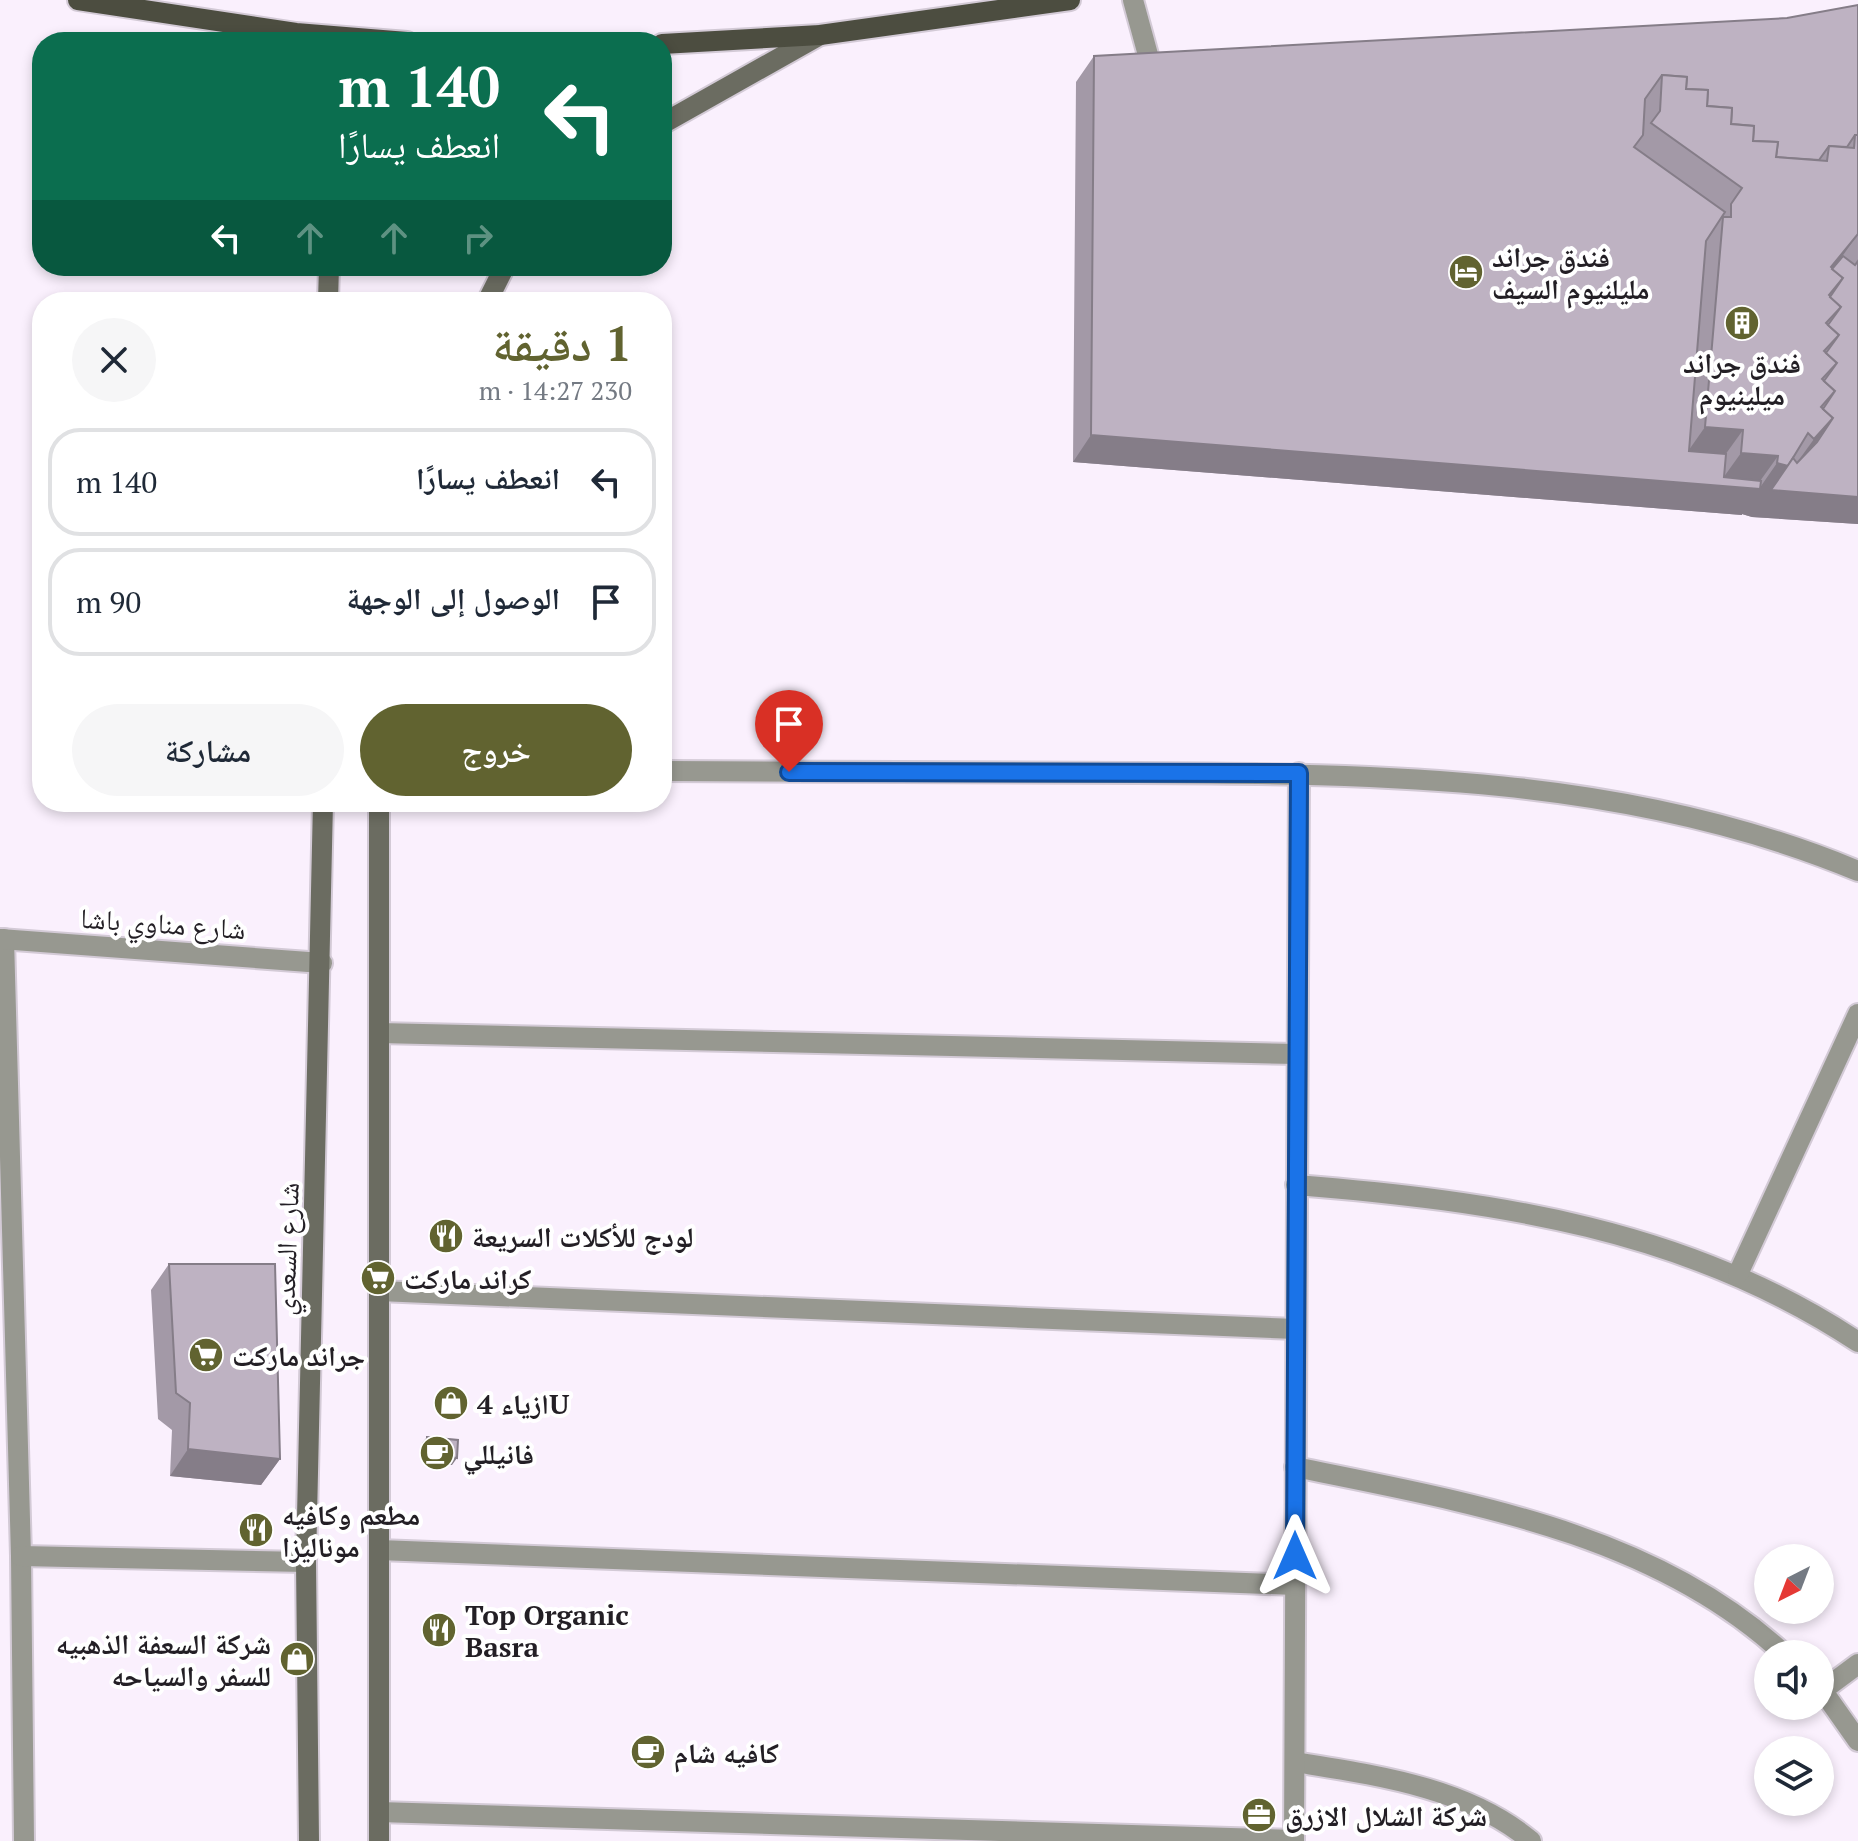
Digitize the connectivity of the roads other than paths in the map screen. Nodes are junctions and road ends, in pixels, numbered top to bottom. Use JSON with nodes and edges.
{"nodes":[{"id":1,"x":78,"y":0,"type":"edge"},
{"id":2,"x":1070,"y":0,"type":"edge"},
{"id":3,"x":1133,"y":0,"type":"edge"},
{"id":4,"x":268,"y":32,"type":"edge"},
{"id":5,"x":820,"y":35,"type":"junction"},
{"id":6,"x":672,"y":43,"type":"edge"},
{"id":7,"x":1160,"y":103,"type":"edge"},
{"id":8,"x":672,"y":118,"type":"edge"},
{"id":9,"x":672,"y":771,"type":"edge"},
{"id":10,"x":1299,"y":773,"type":"junction"},
{"id":11,"x":323,"y":812,"type":"edge"},
{"id":12,"x":379,"y":812,"type":"edge"},
{"id":13,"x":1858,"y":871,"type":"edge"},
{"id":14,"x":2,"y":939,"type":"edge"},
{"id":15,"x":322,"y":963,"type":"junction"},
{"id":16,"x":1858,"y":1014,"type":"edge"},
{"id":17,"x":379,"y":1033,"type":"junction"},
{"id":18,"x":1297,"y":1054,"type":"junction"},
{"id":19,"x":1296,"y":1185,"type":"junction"},
{"id":20,"x":1738,"y":1274,"type":"junction"},
{"id":21,"x":379,"y":1291,"type":"junction"},
{"id":22,"x":1296,"y":1329,"type":"junction"},
{"id":23,"x":1858,"y":1342,"type":"edge"},
{"id":24,"x":1295,"y":1467,"type":"junction"},
{"id":25,"x":379,"y":1550,"type":"junction"},
{"id":26,"x":21,"y":1556,"type":"junction"},
{"id":27,"x":306,"y":1562,"type":"junction"},
{"id":28,"x":1295,"y":1585,"type":"junction"},
{"id":29,"x":1769,"y":1640,"type":"edge"},
{"id":30,"x":1858,"y":1664,"type":"edge"},
{"id":31,"x":1834,"y":1680,"type":"edge"},
{"id":32,"x":1834,"y":1707,"type":"edge"},
{"id":33,"x":1858,"y":1741,"type":"edge"},
{"id":34,"x":1295,"y":1762,"type":"junction"},
{"id":35,"x":379,"y":1812,"type":"junction"},
{"id":36,"x":1294,"y":1840,"type":"edge"},
{"id":37,"x":24,"y":1841,"type":"edge"},
{"id":38,"x":309,"y":1841,"type":"edge"},
{"id":39,"x":379,"y":1841,"type":"edge"},
{"id":40,"x":1531,"y":1841,"type":"edge"}],
"edges":[{"from":1,"to":4,"type":"main road"},
{"from":2,"to":5,"type":"main road"},
{"from":3,"to":7,"type":"street"},
{"from":5,"to":6,"type":"main road"},
{"from":5,"to":8,"type":"main road"},
{"from":9,"to":10,"type":"street"},
{"from":10,"to":13,"type":"street"},
{"from":10,"to":18,"type":"street"},
{"from":11,"to":15,"type":"main road","name":"شارع السعدي"},
{"from":12,"to":17,"type":"main road"},
{"from":14,"to":15,"type":"street","name":"شارع مناوي باشا"},
{"from":14,"to":26,"type":"street"},
{"from":15,"to":27,"type":"main road","name":"شارع السعدي"},
{"from":16,"to":20,"type":"street"},
{"from":17,"to":18,"type":"street"},
{"from":17,"to":21,"type":"main road"},
{"from":18,"to":19,"type":"street"},
{"from":19,"to":20,"type":"street"},
{"from":19,"to":22,"type":"street"},
{"from":20,"to":23,"type":"street"},
{"from":21,"to":22,"type":"street"},
{"from":21,"to":25,"type":"main road"},
{"from":22,"to":24,"type":"street"},
{"from":24,"to":28,"type":"street"},
{"from":24,"to":29,"type":"street"},
{"from":25,"to":28,"type":"street"},
{"from":25,"to":35,"type":"main road"},
{"from":26,"to":27,"type":"street"},
{"from":26,"to":37,"type":"street"},
{"from":27,"to":38,"type":"main road","name":"شارع السعدي"},
{"from":28,"to":34,"type":"street"},
{"from":30,"to":31,"type":"street"},
{"from":32,"to":33,"type":"street"},
{"from":34,"to":36,"type":"street"},
{"from":34,"to":40,"type":"street"},
{"from":35,"to":36,"type":"street"},
{"from":35,"to":39,"type":"main road"}]}
